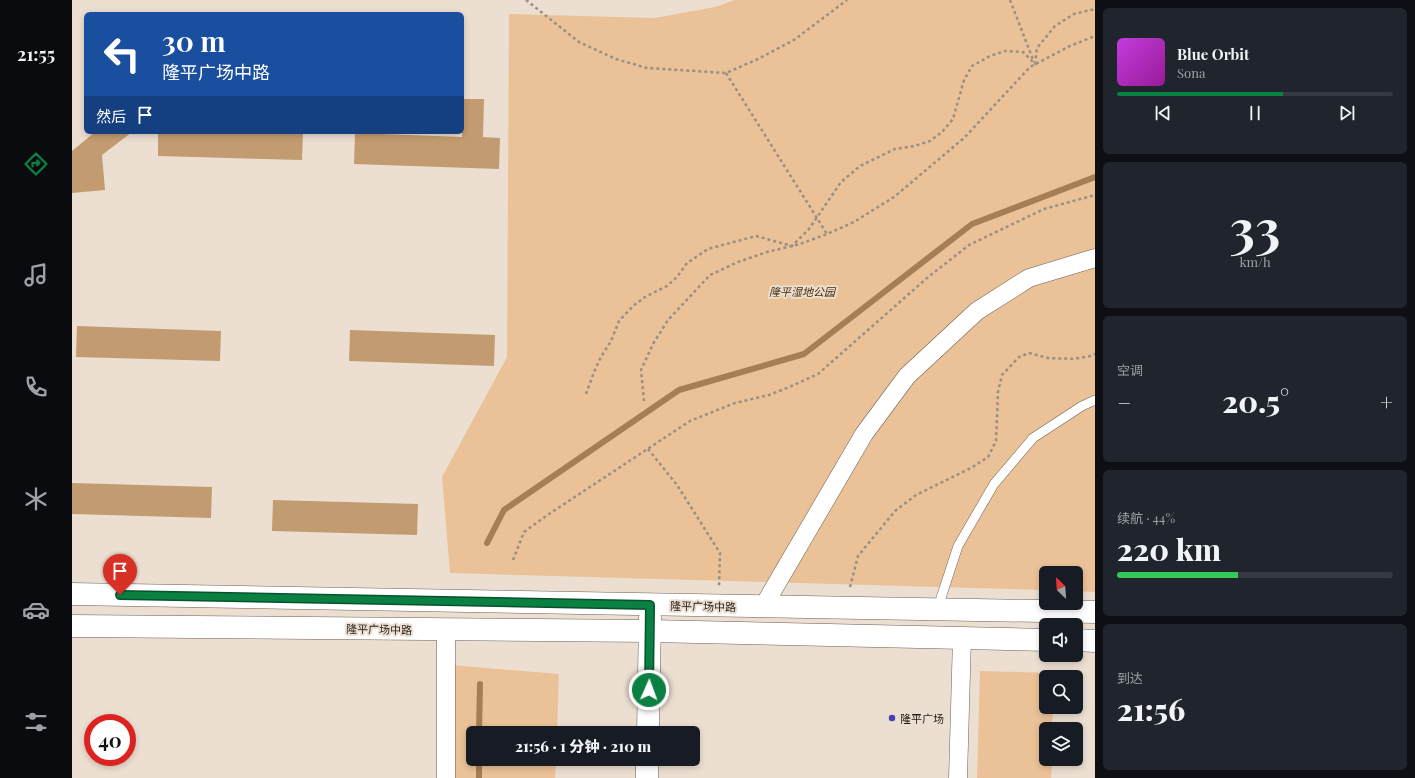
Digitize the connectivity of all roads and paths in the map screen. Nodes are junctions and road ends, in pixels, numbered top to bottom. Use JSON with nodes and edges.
{"nodes":[{"id":1,"x":526,"y":0,"type":"edge"},
{"id":2,"x":847,"y":0,"type":"edge"},
{"id":3,"x":1010,"y":0,"type":"edge"},
{"id":4,"x":1095,"y":9,"type":"edge"},
{"id":5,"x":1095,"y":36,"type":"edge"},
{"id":6,"x":1035,"y":64,"type":"junction"},
{"id":7,"x":726,"y":73,"type":"junction"},
{"id":8,"x":1095,"y":195,"type":"edge"},
{"id":9,"x":816,"y":217,"type":"junction"},
{"id":10,"x":827,"y":234,"type":"junction"},
{"id":11,"x":792,"y":246,"type":"junction"},
{"id":12,"x":1095,"y":258,"type":"edge"},
{"id":13,"x":1095,"y":354,"type":"edge"},
{"id":14,"x":586,"y":394,"type":"dead end"},
{"id":15,"x":644,"y":400,"type":"dead end"},
{"id":16,"x":1095,"y":400,"type":"edge"},
{"id":17,"x":648,"y":449,"type":"junction"},
{"id":18,"x":513,"y":560,"type":"dead end"},
{"id":19,"x":72,"y":594,"type":"edge"},
{"id":20,"x":650,"y":605,"type":"junction"},
{"id":21,"x":719,"y":606,"type":"junction"},
{"id":22,"x":763,"y":607,"type":"junction"},
{"id":23,"x":845,"y":608,"type":"junction"},
{"id":24,"x":937,"y":610,"type":"junction"},
{"id":25,"x":1095,"y":612,"type":"edge"},
{"id":26,"x":72,"y":626,"type":"edge"},
{"id":27,"x":446,"y":629,"type":"junction"},
{"id":28,"x":650,"y":631,"type":"junction"},
{"id":29,"x":962,"y":638,"type":"junction"},
{"id":30,"x":1039,"y":640,"type":"edge"},
{"id":31,"x":1083,"y":640,"type":"edge"},
{"id":32,"x":1095,"y":641,"type":"edge"},
{"id":33,"x":648,"y":726,"type":"edge"},
{"id":34,"x":647,"y":766,"type":"edge"},
{"id":35,"x":446,"y":778,"type":"edge"},
{"id":36,"x":647,"y":778,"type":"edge"},
{"id":37,"x":958,"y":778,"type":"edge"}],
"edges":[{"from":1,"to":7,"type":"path"},
{"from":2,"to":7,"type":"path"},
{"from":3,"to":6,"type":"path"},
{"from":4,"to":6,"type":"path"},
{"from":5,"to":6,"type":"path"},
{"from":6,"to":9,"type":"path"},
{"from":6,"to":10,"type":"path"},
{"from":7,"to":9,"type":"path"},
{"from":8,"to":17,"type":"path"},
{"from":9,"to":10,"type":"path"},
{"from":9,"to":11,"type":"path"},
{"from":10,"to":11,"type":"path"},
{"from":11,"to":14,"type":"path"},
{"from":11,"to":15,"type":"path"},
{"from":12,"to":22,"type":"street"},
{"from":13,"to":23,"type":"path"},
{"from":16,"to":24,"type":"lane"},
{"from":17,"to":18,"type":"path"},
{"from":17,"to":21,"type":"path"},
{"from":19,"to":20,"type":"street","name":"隆平广场中路"},
{"from":20,"to":21,"type":"street","name":"隆平广场中路"},
{"from":20,"to":28,"type":"street"},
{"from":21,"to":22,"type":"street","name":"隆平广场中路"},
{"from":22,"to":23,"type":"street","name":"隆平广场中路"},
{"from":23,"to":24,"type":"street","name":"隆平广场中路"},
{"from":24,"to":25,"type":"street","name":"隆平广场中路"},
{"from":26,"to":27,"type":"street","name":"隆平广场中路"},
{"from":27,"to":28,"type":"street","name":"隆平广场中路"},
{"from":27,"to":35,"type":"street"},
{"from":28,"to":29,"type":"street","name":"隆平广场中路"},
{"from":28,"to":33,"type":"street"},
{"from":29,"to":30,"type":"street","name":"隆平广场中路"},
{"from":29,"to":37,"type":"street"},
{"from":31,"to":32,"type":"street"},
{"from":34,"to":36,"type":"street"}]}
